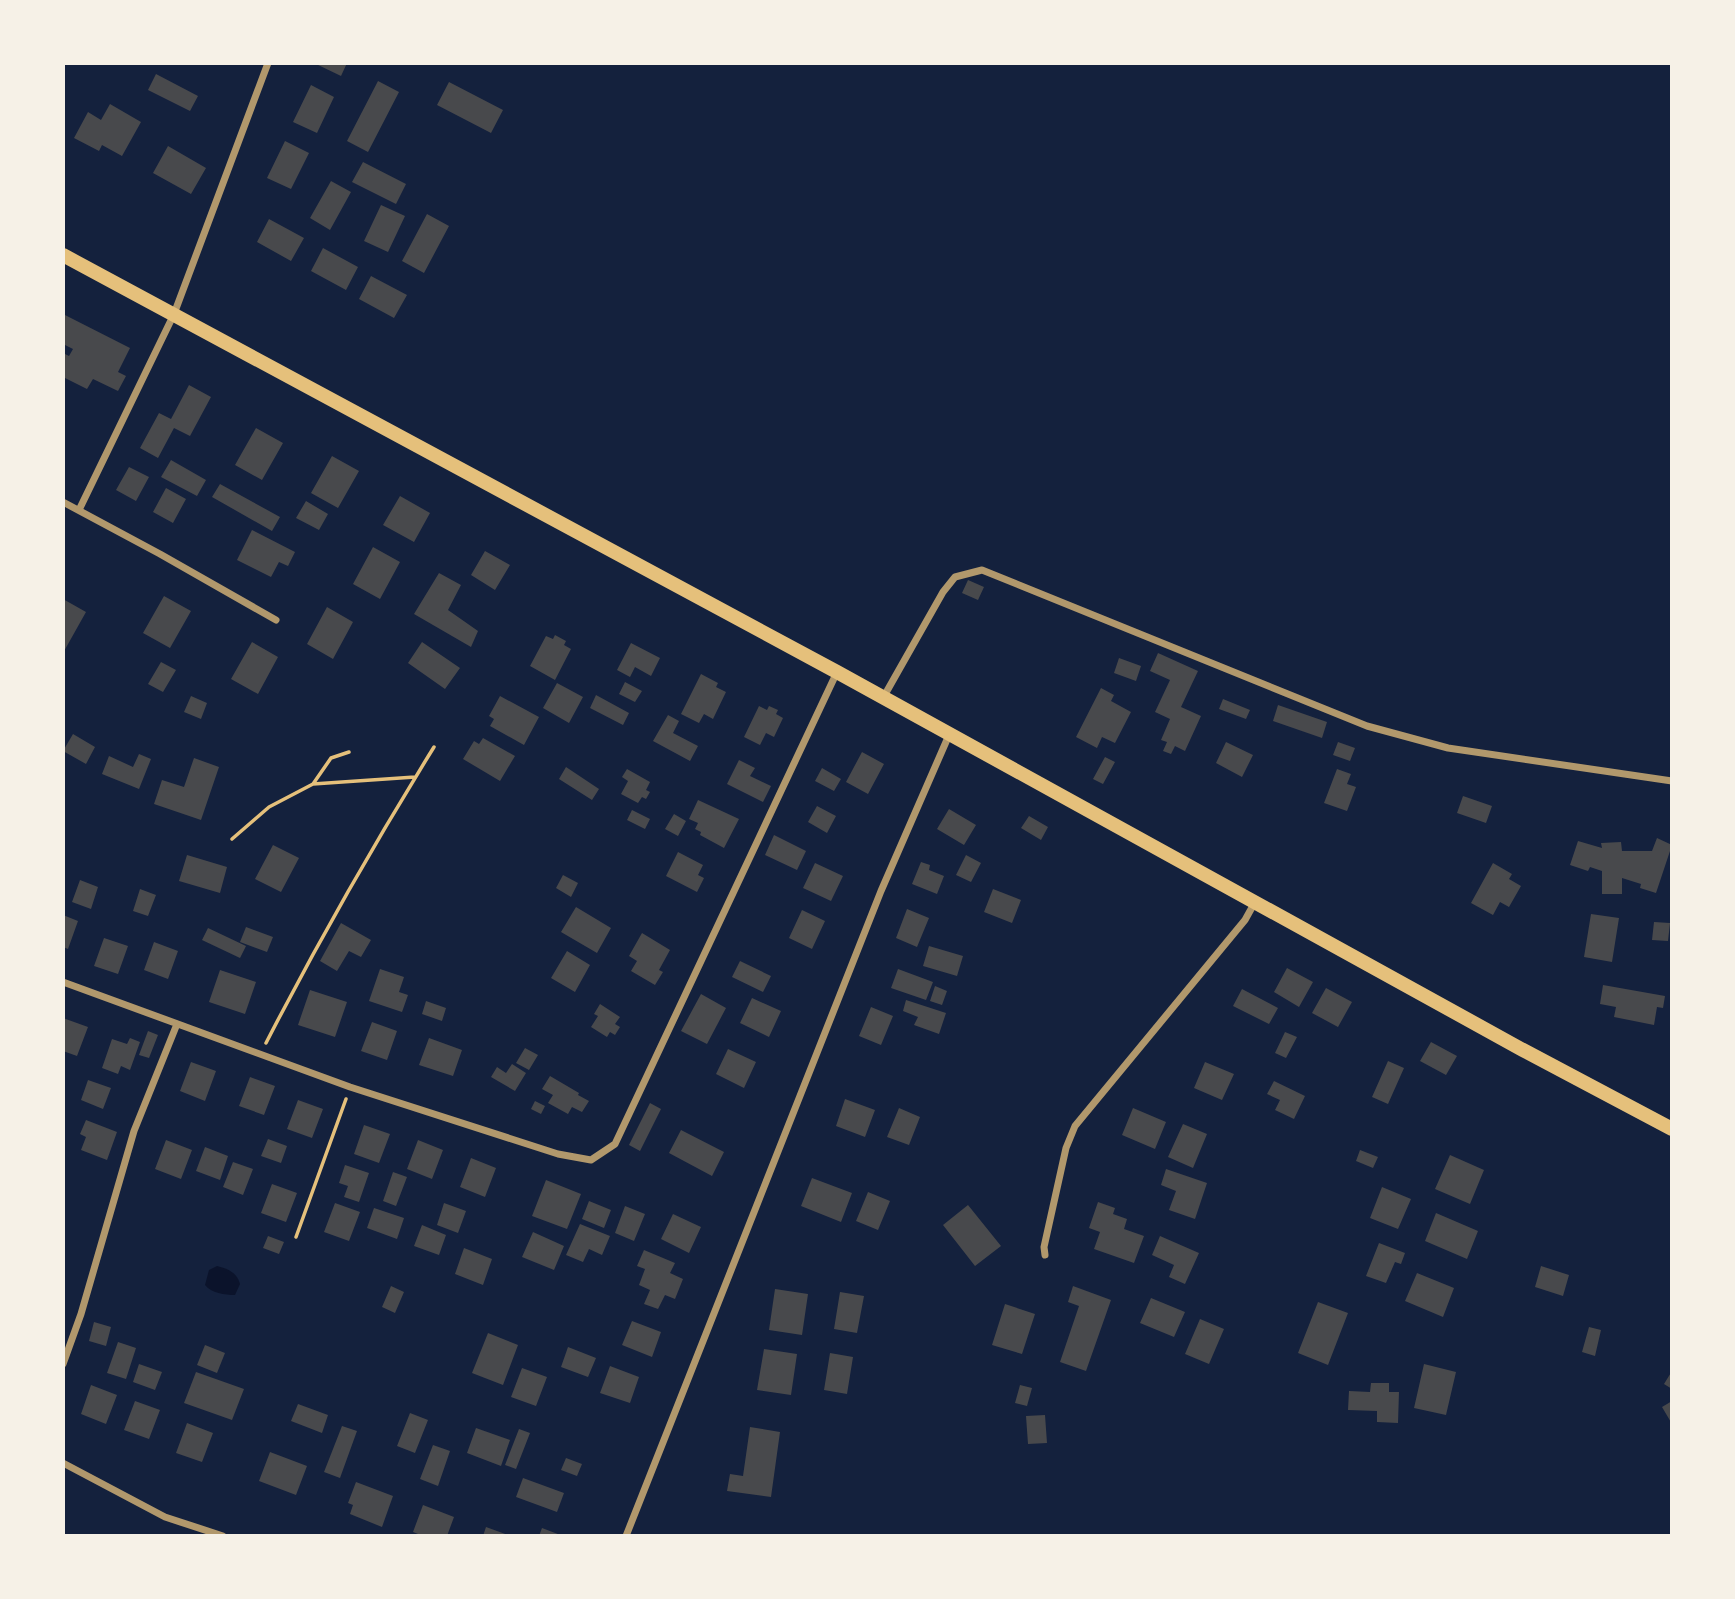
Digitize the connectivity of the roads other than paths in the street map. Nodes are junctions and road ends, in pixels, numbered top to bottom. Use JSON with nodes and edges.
{"nodes":[{"id":1,"x":268,"y":63,"type":"edge"},
{"id":2,"x":63,"y":255,"type":"edge"},
{"id":3,"x":174,"y":314,"type":"junction"},
{"id":4,"x":63,"y":502,"type":"edge"},
{"id":5,"x":79,"y":510,"type":"junction"},
{"id":6,"x":276,"y":620,"type":"dead end"},
{"id":7,"x":837,"y":672,"type":"junction"},
{"id":8,"x":883,"y":699,"type":"junction"},
{"id":9,"x":949,"y":735,"type":"junction"},
{"id":10,"x":1672,"y":781,"type":"edge"},
{"id":11,"x":1255,"y":902,"type":"junction"},
{"id":12,"x":63,"y":982,"type":"edge"},
{"id":13,"x":177,"y":1024,"type":"junction"},
{"id":14,"x":1672,"y":1129,"type":"edge"},
{"id":15,"x":1045,"y":1255,"type":"dead end"},
{"id":16,"x":63,"y":1364,"type":"edge"},
{"id":17,"x":63,"y":1463,"type":"edge"},
{"id":18,"x":223,"y":1536,"type":"edge"},
{"id":19,"x":626,"y":1536,"type":"edge"}],
"edges":[{"from":1,"to":3,"type":"street"},
{"from":2,"to":3,"type":"main road"},
{"from":3,"to":5,"type":"street"},
{"from":3,"to":7,"type":"main road"},
{"from":4,"to":5,"type":"street"},
{"from":5,"to":6,"type":"street"},
{"from":7,"to":8,"type":"main road"},
{"from":7,"to":13,"type":"street"},
{"from":8,"to":9,"type":"main road"},
{"from":8,"to":10,"type":"street"},
{"from":9,"to":11,"type":"main road"},
{"from":9,"to":19,"type":"street"},
{"from":11,"to":14,"type":"main road"},
{"from":11,"to":15,"type":"street"},
{"from":12,"to":13,"type":"street"},
{"from":13,"to":16,"type":"street"},
{"from":17,"to":18,"type":"street"}]}
